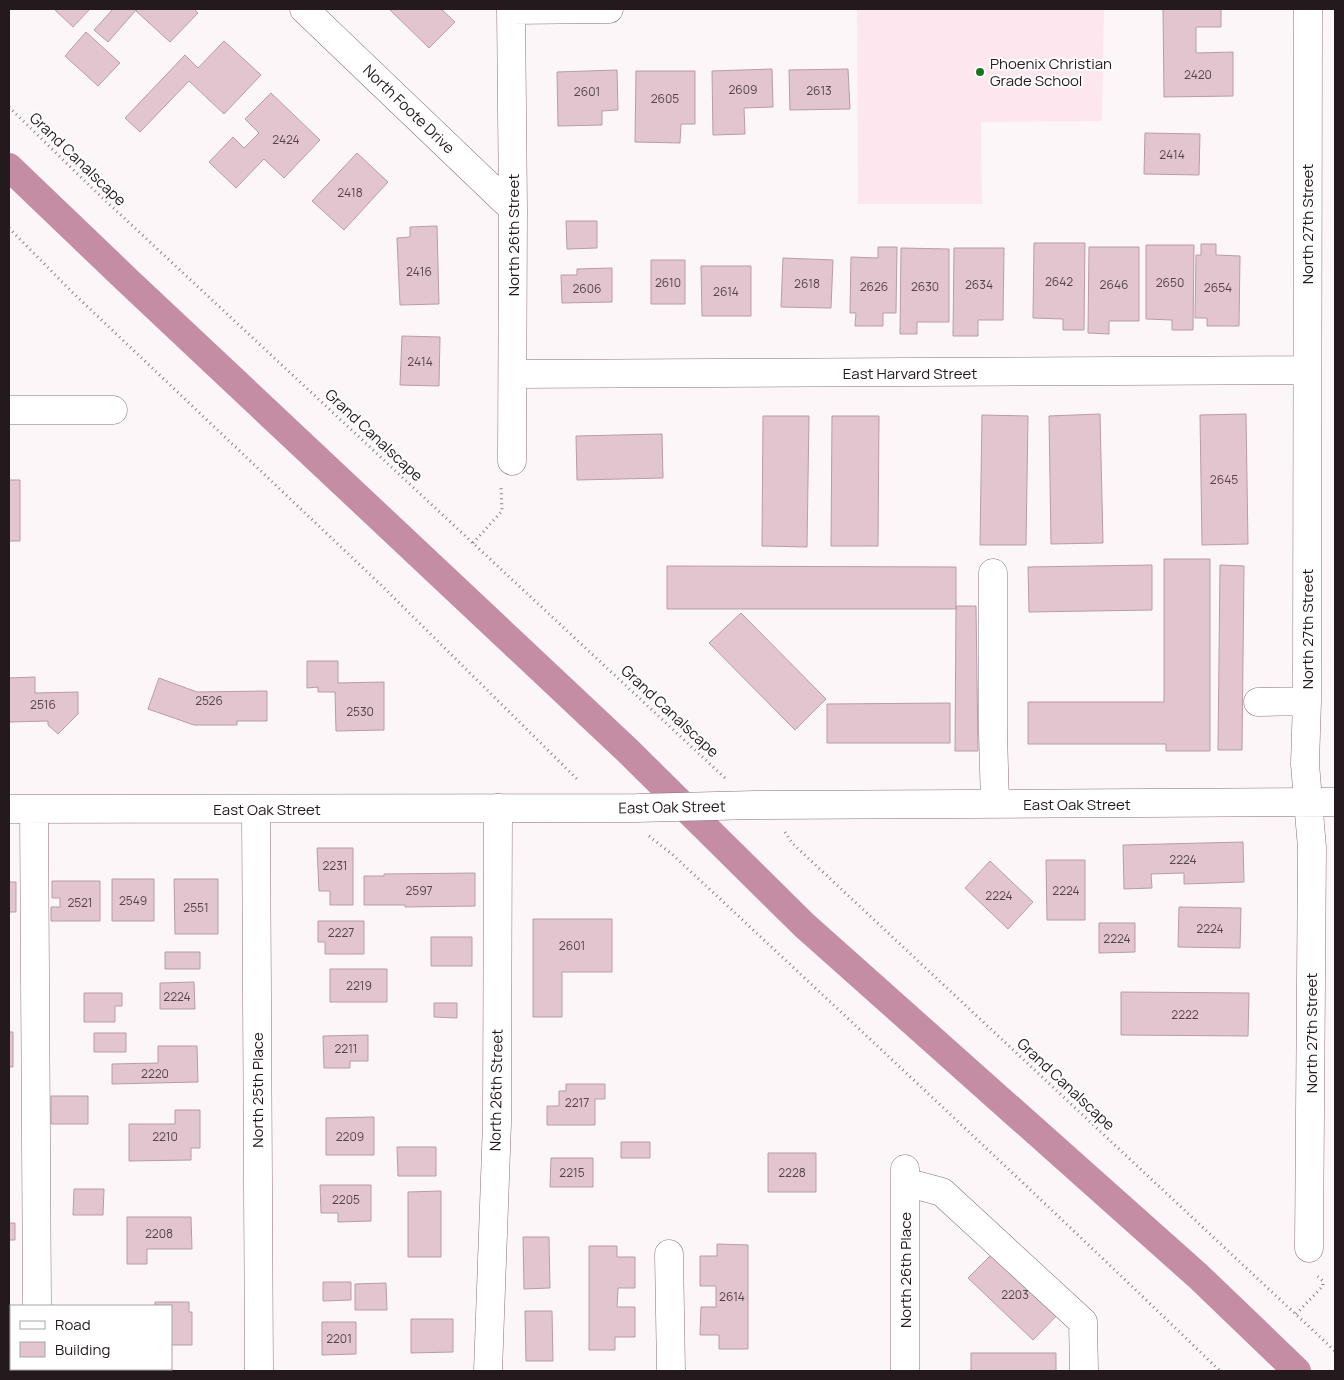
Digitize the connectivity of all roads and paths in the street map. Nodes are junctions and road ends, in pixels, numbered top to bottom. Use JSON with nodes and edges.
{"nodes":[{"id":1,"x":304,"y":9,"type":"edge"},
{"id":2,"x":609,"y":9,"type":"edge"},
{"id":3,"x":1308,"y":9,"type":"edge"},
{"id":4,"x":511,"y":10,"type":"edge"},
{"id":5,"x":9,"y":107,"type":"edge"},
{"id":6,"x":513,"y":209,"type":"junction"},
{"id":7,"x":9,"y":228,"type":"edge"},
{"id":8,"x":1307,"y":370,"type":"junction"},
{"id":9,"x":513,"y":374,"type":"junction"},
{"id":10,"x":9,"y":410,"type":"edge"},
{"id":11,"x":113,"y":410,"type":"dead end"},
{"id":12,"x":512,"y":461,"type":"joint"},
{"id":13,"x":473,"y":543,"type":"junction"},
{"id":14,"x":993,"y":573,"type":"dead end"},
{"id":15,"x":1307,"y":701,"type":"junction"},
{"id":16,"x":1258,"y":702,"type":"dead end"},
{"id":17,"x":577,"y":778,"type":"dead end"},
{"id":18,"x":726,"y":778,"type":"dead end"},
{"id":19,"x":1335,"y":802,"type":"edge"},
{"id":20,"x":1308,"y":803,"type":"junction"},
{"id":21,"x":994,"y":804,"type":"junction"},
{"id":22,"x":498,"y":808,"type":"junction"},
{"id":23,"x":21,"y":809,"type":"edge"},
{"id":24,"x":256,"y":809,"type":"junction"},
{"id":25,"x":641,"y":820,"type":"junction"},
{"id":26,"x":784,"y":831,"type":"dead end"},
{"id":27,"x":1309,"y":1248,"type":"dead end"},
{"id":28,"x":669,"y":1254,"type":"dead end"},
{"id":29,"x":1314,"y":1295,"type":"dead end"},
{"id":30,"x":37,"y":1305,"type":"edge"},
{"id":31,"x":1296,"y":1314,"type":"junction"},
{"id":32,"x":1335,"y":1351,"type":"edge"},
{"id":33,"x":259,"y":1371,"type":"edge"},
{"id":34,"x":488,"y":1371,"type":"edge"},
{"id":35,"x":671,"y":1371,"type":"edge"},
{"id":36,"x":906,"y":1371,"type":"edge"},
{"id":37,"x":1084,"y":1371,"type":"edge"},
{"id":38,"x":1220,"y":1371,"type":"edge"}],
"edges":[{"from":1,"to":6,"type":"street","name":"North Foote Drive"},
{"from":2,"to":4,"type":"street"},
{"from":3,"to":8,"type":"street","name":"North 27th Street"},
{"from":4,"to":6,"type":"street","name":"North 26th Street"},
{"from":5,"to":13,"type":"path","name":"Grand Canalscape"},
{"from":6,"to":9,"type":"street","name":"North 26th Street"},
{"from":7,"to":17,"type":"path"},
{"from":8,"to":9,"type":"street","name":"East Harvard Street"},
{"from":8,"to":15,"type":"street","name":"North 27th Street"},
{"from":9,"to":12,"type":"street","name":"North 26th Street"},
{"from":10,"to":11,"type":"street"},
{"from":12,"to":13,"type":"path"},
{"from":13,"to":18,"type":"path","name":"Grand Canalscape"},
{"from":14,"to":21,"type":"street"},
{"from":15,"to":16,"type":"street"},
{"from":15,"to":20,"type":"street","name":"North 27th Street"},
{"from":19,"to":20,"type":"street","name":"East Oak Street"},
{"from":20,"to":21,"type":"street","name":"East Oak Street"},
{"from":20,"to":27,"type":"street","name":"North 27th Street"},
{"from":21,"to":25,"type":"street","name":"East Oak Street"},
{"from":22,"to":24,"type":"street","name":"East Oak Street"},
{"from":22,"to":25,"type":"street","name":"East Oak Street"},
{"from":22,"to":34,"type":"street","name":"North 26th Street"},
{"from":23,"to":24,"type":"street","name":"East Oak Street"},
{"from":23,"to":30,"type":"street"},
{"from":24,"to":33,"type":"street","name":"North 25th Place"},
{"from":25,"to":38,"type":"path"},
{"from":26,"to":31,"type":"path","name":"Grand Canalscape"},
{"from":28,"to":35,"type":"street"},
{"from":29,"to":31,"type":"path"},
{"from":31,"to":32,"type":"path","name":"Grand Canalscape"},
{"from":36,"to":37,"type":"street","name":"North 26th Place"}]}
